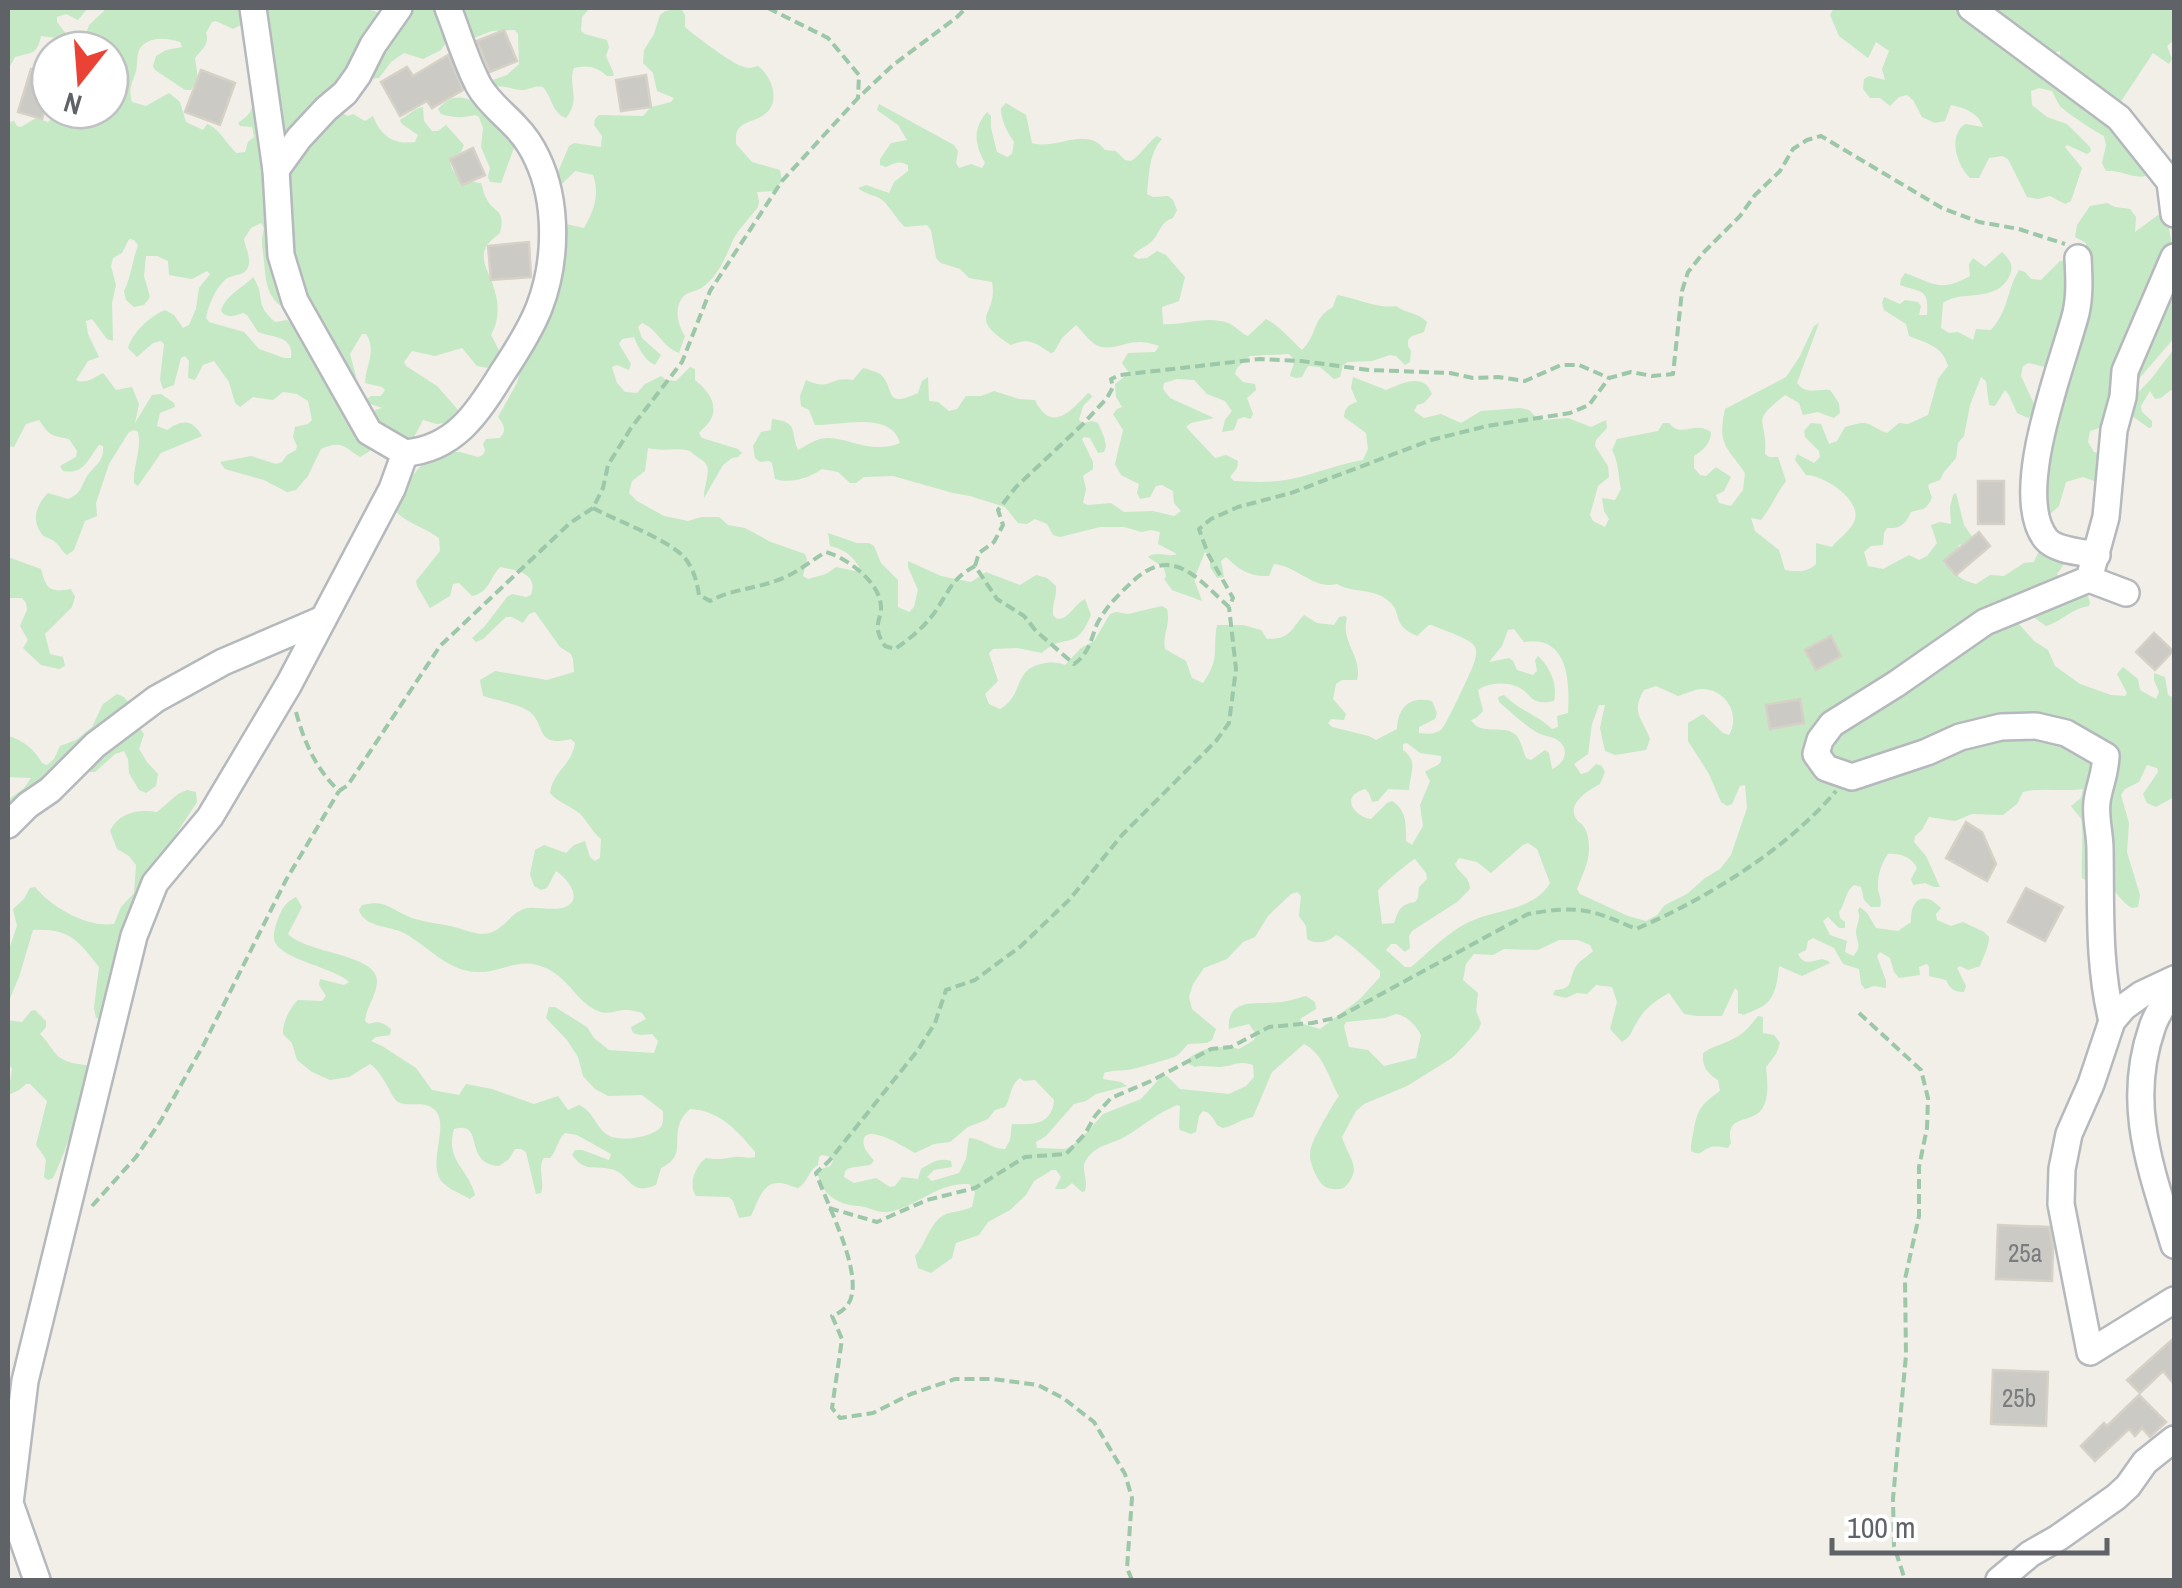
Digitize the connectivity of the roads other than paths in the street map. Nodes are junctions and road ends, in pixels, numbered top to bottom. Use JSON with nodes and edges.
{"nodes":[{"id":1,"x":253,"y":8,"type":"edge"},
{"id":2,"x":399,"y":8,"type":"edge"},
{"id":3,"x":448,"y":8,"type":"edge"},
{"id":4,"x":1971,"y":8,"type":"edge"},
{"id":5,"x":276,"y":170,"type":"junction"},
{"id":6,"x":2174,"y":214,"type":"edge"},
{"id":7,"x":2174,"y":257,"type":"edge"},
{"id":8,"x":2078,"y":258,"type":"road end"},
{"id":9,"x":404,"y":453,"type":"junction"},
{"id":10,"x":2093,"y":567,"type":"junction"},
{"id":11,"x":2126,"y":593,"type":"dead end"},
{"id":12,"x":323,"y":619,"type":"junction"},
{"id":13,"x":8,"y":824,"type":"edge"},
{"id":14,"x":2174,"y":982,"type":"edge"},
{"id":15,"x":2112,"y":1021,"type":"junction"},
{"id":16,"x":2174,"y":1244,"type":"edge"},
{"id":17,"x":2174,"y":1300,"type":"edge"},
{"id":18,"x":2174,"y":1439,"type":"edge"},
{"id":19,"x":37,"y":1580,"type":"edge"},
{"id":20,"x":1998,"y":1580,"type":"edge"}],
"edges":[{"from":1,"to":5,"type":"street"},
{"from":2,"to":5,"type":"street"},
{"from":3,"to":9,"type":"street"},
{"from":4,"to":6,"type":"street"},
{"from":5,"to":9,"type":"street"},
{"from":7,"to":10,"type":"street"},
{"from":8,"to":10,"type":"street"},
{"from":9,"to":12,"type":"street"},
{"from":10,"to":11,"type":"street"},
{"from":10,"to":15,"type":"street"},
{"from":12,"to":13,"type":"street"},
{"from":12,"to":19,"type":"street"},
{"from":14,"to":15,"type":"street"},
{"from":14,"to":16,"type":"street"},
{"from":15,"to":17,"type":"street"},
{"from":18,"to":20,"type":"street"}]}
